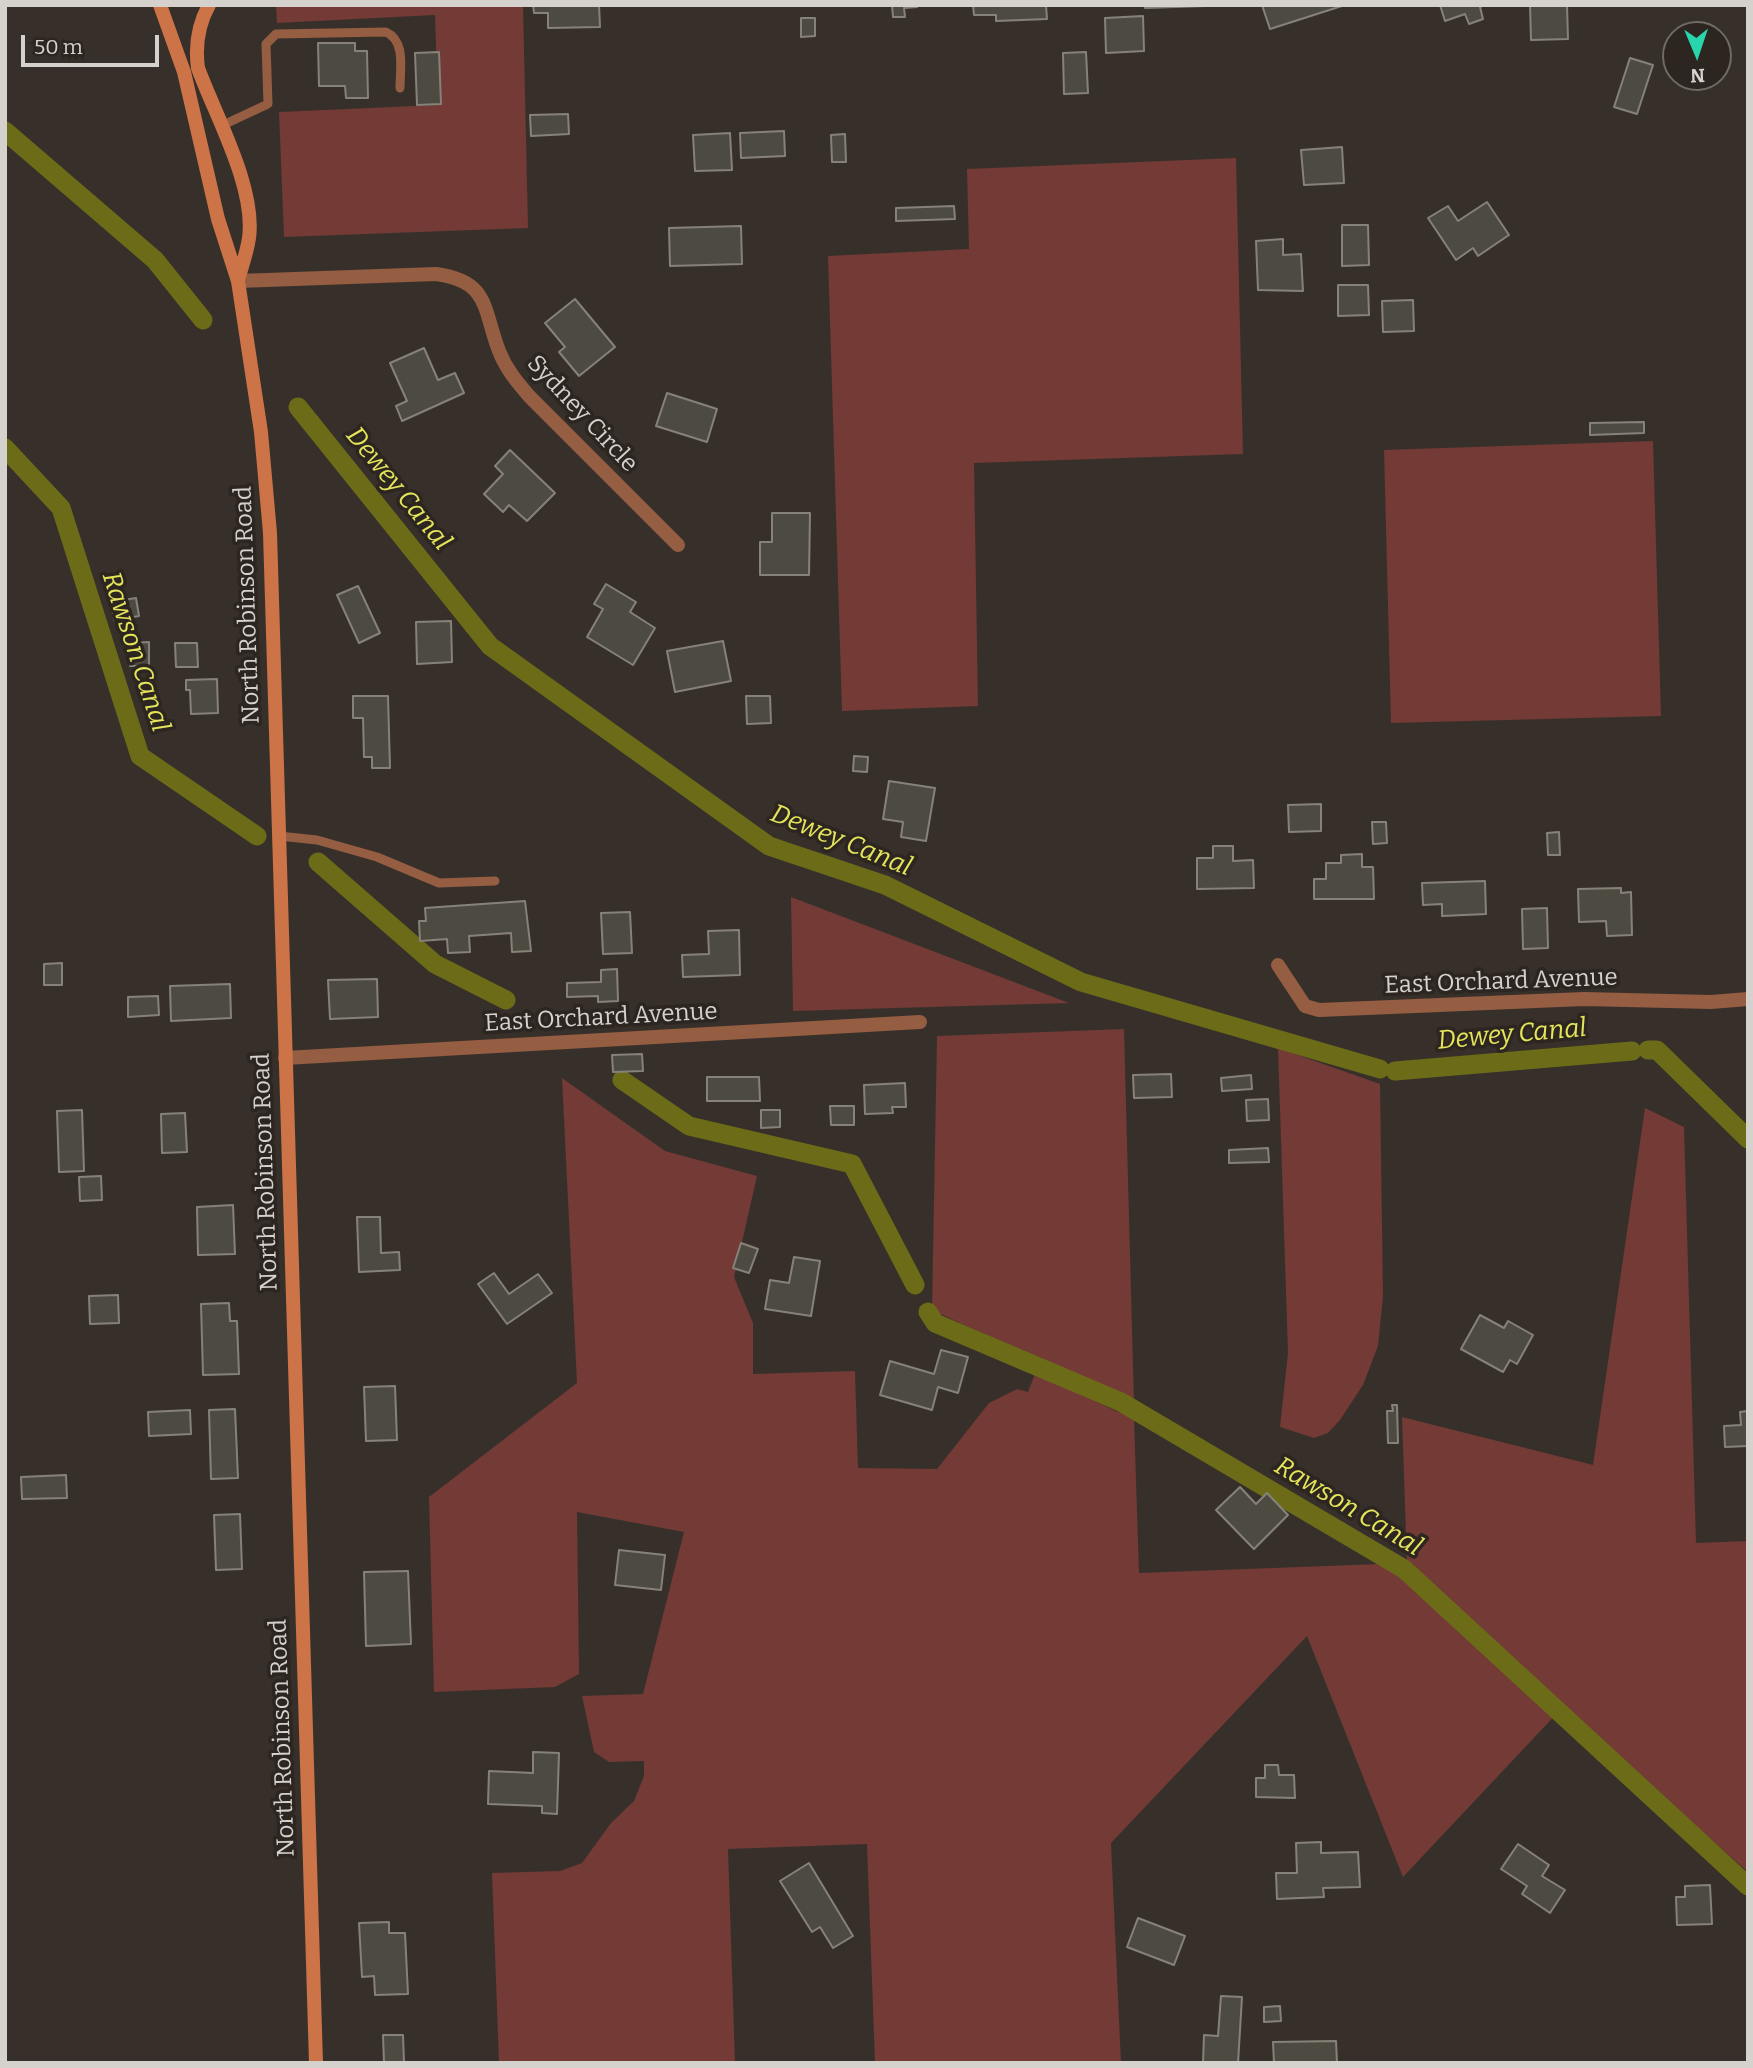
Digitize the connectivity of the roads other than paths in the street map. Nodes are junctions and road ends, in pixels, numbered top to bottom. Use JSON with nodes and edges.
{"nodes":[{"id":1,"x":160,"y":5,"type":"edge"},
{"id":2,"x":209,"y":5,"type":"edge"},
{"id":3,"x":400,"y":88,"type":"dead end"},
{"id":4,"x":223,"y":125,"type":"junction"},
{"id":5,"x":238,"y":281,"type":"junction"},
{"id":6,"x":678,"y":545,"type":"dead end"},
{"id":7,"x":279,"y":836,"type":"junction"},
{"id":8,"x":495,"y":881,"type":"dead end"},
{"id":9,"x":1278,"y":965,"type":"dead end"},
{"id":10,"x":1748,"y":999,"type":"edge"},
{"id":11,"x":919,"y":1022,"type":"dead end"},
{"id":12,"x":285,"y":1058,"type":"junction"},
{"id":13,"x":316,"y":2063,"type":"edge"}],
"edges":[{"from":1,"to":5,"type":"street","name":"North Robinson Road"},
{"from":2,"to":4,"type":"street","name":"North Robinson Road"},
{"from":3,"to":4,"type":"lane"},
{"from":4,"to":5,"type":"street","name":"North Robinson Road"},
{"from":5,"to":6,"type":"street","name":"Sydney Circle"},
{"from":5,"to":7,"type":"street","name":"North Robinson Road"},
{"from":7,"to":8,"type":"lane"},
{"from":7,"to":12,"type":"street","name":"North Robinson Road"},
{"from":9,"to":10,"type":"street","name":"East Orchard Avenue"},
{"from":11,"to":12,"type":"street","name":"East Orchard Avenue"},
{"from":12,"to":13,"type":"street","name":"North Robinson Road"}]}
